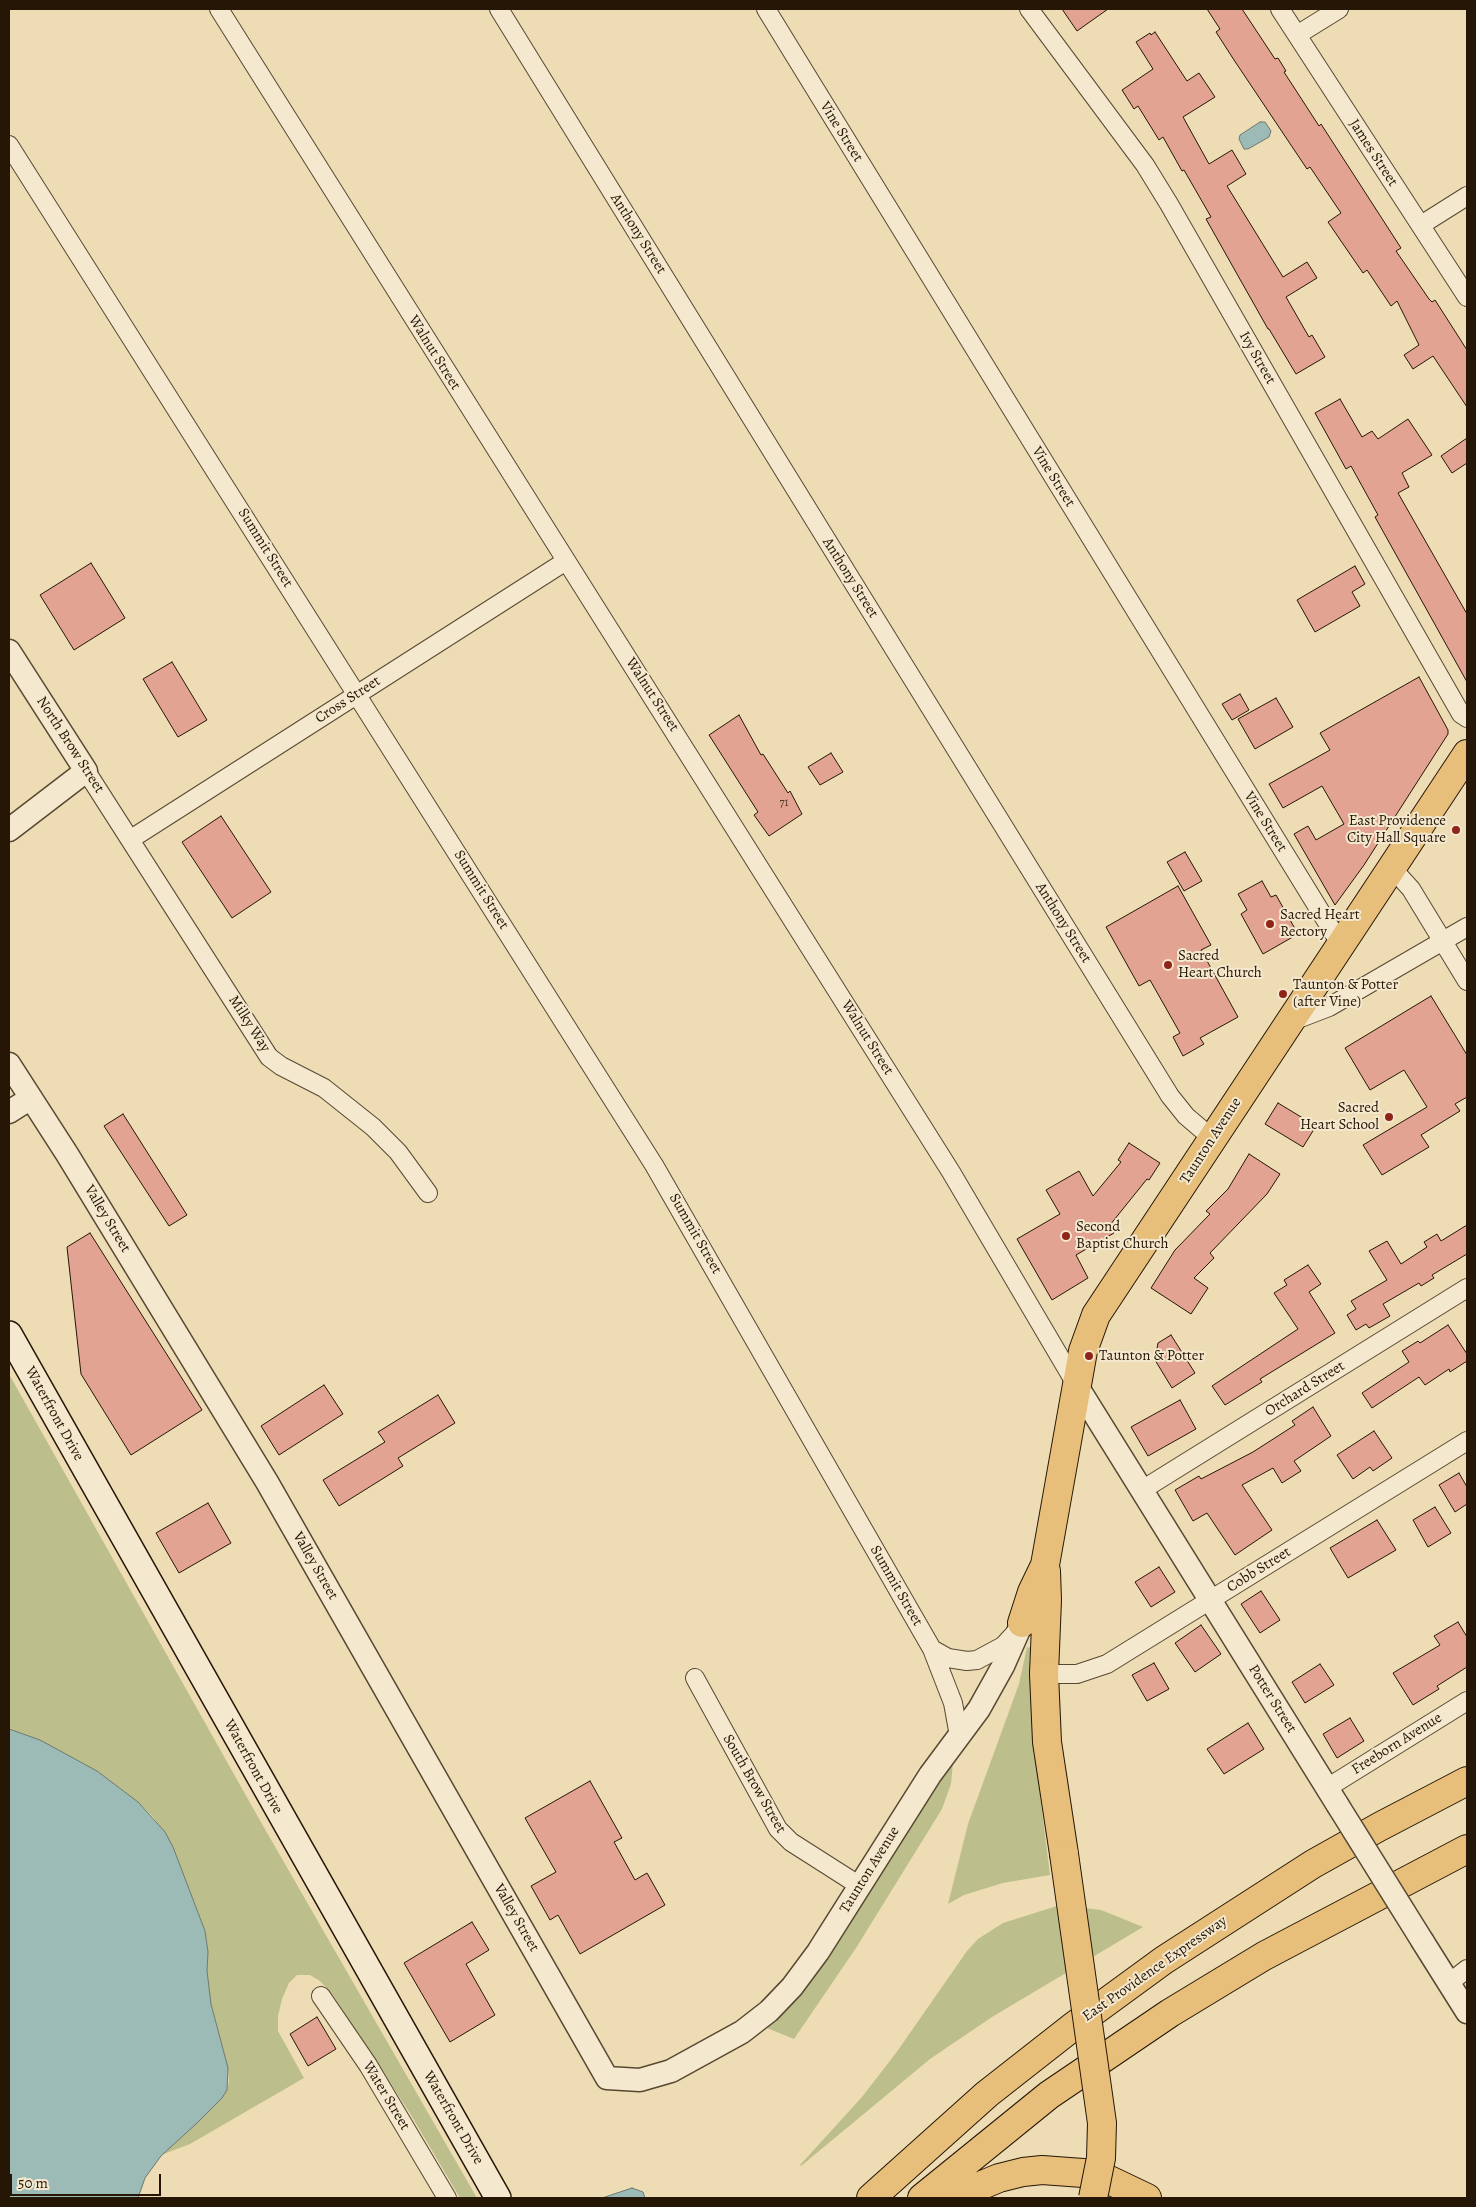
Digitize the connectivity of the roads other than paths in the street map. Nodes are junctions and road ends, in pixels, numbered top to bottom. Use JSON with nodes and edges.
{"nodes":[{"id":1,"x":219,"y":9,"type":"edge"},
{"id":2,"x":499,"y":9,"type":"edge"},
{"id":3,"x":766,"y":9,"type":"edge"},
{"id":4,"x":1029,"y":9,"type":"edge"},
{"id":5,"x":1280,"y":9,"type":"edge"},
{"id":6,"x":1339,"y":9,"type":"edge"},
{"id":7,"x":1297,"y":35,"type":"junction"},
{"id":8,"x":9,"y":144,"type":"edge"},
{"id":9,"x":1467,"y":196,"type":"edge"},
{"id":10,"x":1421,"y":225,"type":"junction"},
{"id":11,"x":1467,"y":297,"type":"edge"},
{"id":12,"x":566,"y":561,"type":"junction"},
{"id":13,"x":9,"y":651,"type":"edge"},
{"id":14,"x":357,"y":694,"type":"junction"},
{"id":15,"x":1467,"y":718,"type":"edge"},
{"id":16,"x":1467,"y":754,"type":"edge"},
{"id":17,"x":86,"y":771,"type":"junction"},
{"id":18,"x":9,"y":830,"type":"edge"},
{"id":19,"x":131,"y":839,"type":"junction"},
{"id":20,"x":1392,"y":868,"type":"junction"},
{"id":21,"x":1467,"y":927,"type":"edge"},
{"id":22,"x":1443,"y":942,"type":"junction"},
{"id":23,"x":1341,"y":945,"type":"junction"},
{"id":24,"x":1467,"y":981,"type":"edge"},
{"id":25,"x":1290,"y":1023,"type":"junction"},
{"id":26,"x":9,"y":1064,"type":"edge"},
{"id":27,"x":31,"y":1098,"type":"junction"},
{"id":28,"x":9,"y":1112,"type":"edge"},
{"id":29,"x":1213,"y":1139,"type":"junction"},
{"id":30,"x":428,"y":1193,"type":"dead end"},
{"id":31,"x":1467,"y":1288,"type":"edge"},
{"id":32,"x":9,"y":1334,"type":"edge"},
{"id":33,"x":1077,"y":1386,"type":"junction"},
{"id":34,"x":1467,"y":1441,"type":"edge"},
{"id":35,"x":1142,"y":1490,"type":"junction"},
{"id":36,"x":1045,"y":1565,"type":"junction"},
{"id":37,"x":1210,"y":1600,"type":"junction"},
{"id":38,"x":1022,"y":1622,"type":"junction"},
{"id":39,"x":932,"y":1649,"type":"junction"},
{"id":40,"x":1044,"y":1674,"type":"junction"},
{"id":41,"x":695,"y":1678,"type":"dead end"},
{"id":42,"x":1467,"y":1701,"type":"edge"},
{"id":43,"x":960,"y":1736,"type":"junction"},
{"id":44,"x":1467,"y":1781,"type":"edge"},
{"id":45,"x":1332,"y":1796,"type":"junction"},
{"id":46,"x":1467,"y":1849,"type":"edge"},
{"id":47,"x":860,"y":1886,"type":"junction"},
{"id":48,"x":1467,"y":1969,"type":"edge"},
{"id":49,"x":1449,"y":1983,"type":"junction"},
{"id":50,"x":321,"y":1996,"type":"dead end"},
{"id":51,"x":1467,"y":2012,"type":"edge"},
{"id":52,"x":607,"y":2078,"type":"joint"},
{"id":53,"x":447,"y":2198,"type":"edge"},
{"id":54,"x":498,"y":2198,"type":"edge"},
{"id":55,"x":871,"y":2198,"type":"edge"},
{"id":56,"x":922,"y":2198,"type":"edge"},
{"id":57,"x":950,"y":2198,"type":"edge"},
{"id":58,"x":1093,"y":2198,"type":"edge"},
{"id":59,"x":1147,"y":2198,"type":"edge"}],
"edges":[{"from":1,"to":12,"type":"street","name":"Walnut Street"},
{"from":2,"to":29,"type":"street","name":"Anthony Street"},
{"from":3,"to":23,"type":"street","name":"Vine Street"},
{"from":4,"to":15,"type":"street","name":"Ivy Street"},
{"from":5,"to":7,"type":"street","name":"James Street"},
{"from":6,"to":7,"type":"street"},
{"from":7,"to":10,"type":"street","name":"James Street"},
{"from":8,"to":14,"type":"street","name":"Summit Street"},
{"from":9,"to":10,"type":"street"},
{"from":10,"to":11,"type":"street","name":"James Street"},
{"from":12,"to":14,"type":"street","name":"Cross Street"},
{"from":12,"to":33,"type":"street","name":"Walnut Street"},
{"from":13,"to":17,"type":"street","name":"North Brow Street"},
{"from":14,"to":19,"type":"street","name":"Cross Street"},
{"from":14,"to":39,"type":"street","name":"Summit Street"},
{"from":16,"to":20,"type":"highway","name":"Taunton Avenue"},
{"from":17,"to":18,"type":"street"},
{"from":17,"to":19,"type":"street","name":"North Brow Street"},
{"from":19,"to":30,"type":"street","name":"Milky Way"},
{"from":20,"to":22,"type":"street"},
{"from":20,"to":23,"type":"highway","name":"Taunton Avenue"},
{"from":21,"to":22,"type":"street"},
{"from":22,"to":24,"type":"street"},
{"from":22,"to":25,"type":"street"},
{"from":23,"to":25,"type":"highway","name":"Taunton Avenue"},
{"from":25,"to":29,"type":"highway","name":"Taunton Avenue"},
{"from":26,"to":27,"type":"street","name":"Valley Street"},
{"from":27,"to":28,"type":"street"},
{"from":27,"to":52,"type":"street","name":"Valley Street"},
{"from":29,"to":33,"type":"highway","name":"Taunton Avenue"},
{"from":31,"to":35,"type":"street","name":"Orchard Street"},
{"from":32,"to":54,"type":"main road","name":"Waterfront Drive"},
{"from":33,"to":35,"type":"street","name":"Potter Street"},
{"from":33,"to":36,"type":"highway","name":"Taunton Avenue"},
{"from":34,"to":37,"type":"street","name":"Cobb Street"},
{"from":35,"to":37,"type":"street","name":"Potter Street"},
{"from":36,"to":38,"type":"highway","name":"Taunton Avenue"},
{"from":36,"to":40,"type":"highway","name":"Taunton Avenue"},
{"from":37,"to":40,"type":"street","name":"Cobb Street"},
{"from":37,"to":45,"type":"street","name":"Potter Street"},
{"from":38,"to":39,"type":"street"},
{"from":38,"to":43,"type":"street","name":"Taunton Avenue"},
{"from":39,"to":43,"type":"street","name":"Summit Street"},
{"from":40,"to":58,"type":"highway","name":"Taunton Avenue","bridge":true},
{"from":41,"to":47,"type":"street","name":"South Brow Street"},
{"from":42,"to":45,"type":"street","name":"Freeborn Avenue"},
{"from":43,"to":47,"type":"street","name":"Taunton Avenue"},
{"from":44,"to":55,"type":"highway","name":"East Providence Expressway"},
{"from":45,"to":49,"type":"street","name":"Potter Street","bridge":true},
{"from":46,"to":56,"type":"highway"},
{"from":47,"to":52,"type":"street","name":"Taunton Avenue"},
{"from":48,"to":49,"type":"street"},
{"from":49,"to":51,"type":"street","name":"Potter Street"},
{"from":50,"to":53,"type":"street","name":"Water Street"},
{"from":57,"to":59,"type":"highway"}]}
